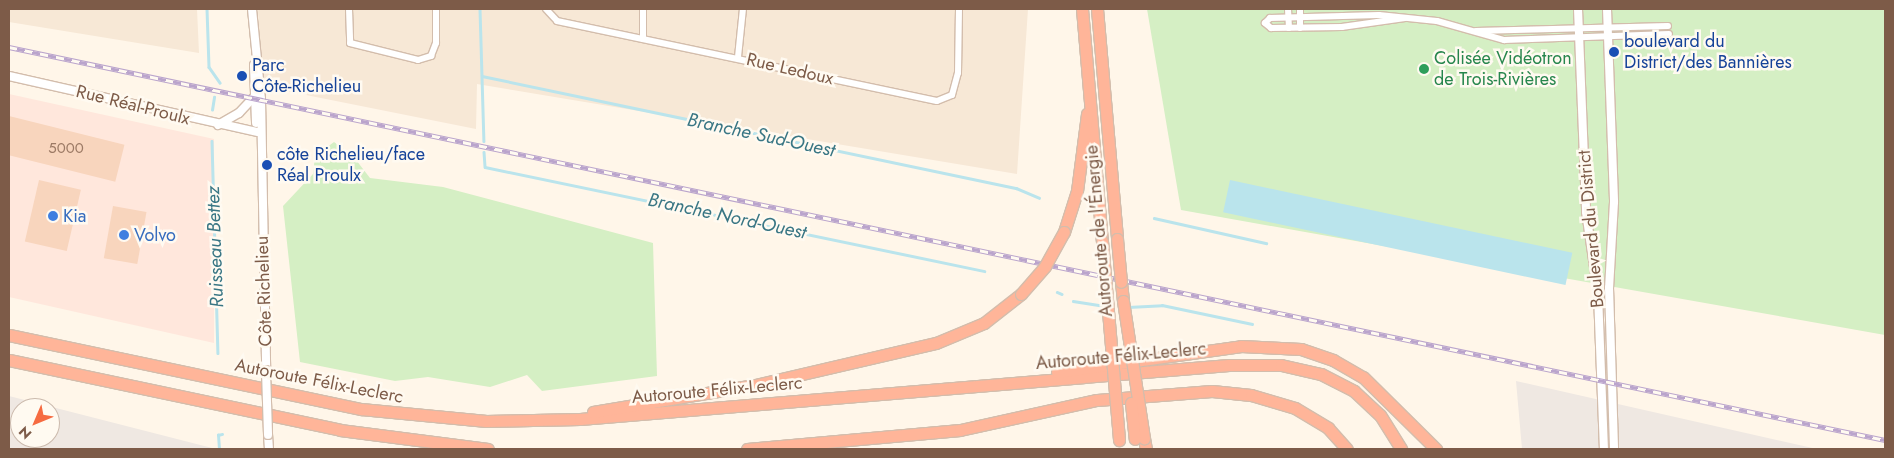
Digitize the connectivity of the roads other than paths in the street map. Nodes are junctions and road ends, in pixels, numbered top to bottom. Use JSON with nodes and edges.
{"nodes":[{"id":1,"x":252,"y":9,"type":"edge"},
{"id":2,"x":349,"y":9,"type":"edge"},
{"id":3,"x":436,"y":9,"type":"edge"},
{"id":4,"x":546,"y":9,"type":"edge"},
{"id":5,"x":643,"y":9,"type":"edge"},
{"id":6,"x":743,"y":9,"type":"edge"},
{"id":7,"x":959,"y":9,"type":"edge"},
{"id":8,"x":1082,"y":9,"type":"edge"},
{"id":9,"x":1097,"y":9,"type":"edge"},
{"id":10,"x":1288,"y":9,"type":"edge"},
{"id":11,"x":1578,"y":9,"type":"edge"},
{"id":12,"x":1608,"y":9,"type":"edge"},
{"id":13,"x":1300,"y":12,"type":"edge"},
{"id":14,"x":1289,"y":17,"type":"junction"},
{"id":15,"x":1405,"y":18,"type":"junction"},
{"id":16,"x":1668,"y":26,"type":"dead end"},
{"id":17,"x":1579,"y":27,"type":"junction"},
{"id":18,"x":1608,"y":27,"type":"junction"},
{"id":19,"x":1289,"y":28,"type":"junction"},
{"id":20,"x":1300,"y":28,"type":"junction"},
{"id":21,"x":1470,"y":31,"type":"junction"},
{"id":22,"x":1669,"y":34,"type":"dead end"},
{"id":23,"x":1608,"y":36,"type":"junction"},
{"id":24,"x":643,"y":38,"type":"junction"},
{"id":25,"x":1579,"y":38,"type":"junction"},
{"id":26,"x":255,"y":49,"type":"junction"},
{"id":27,"x":738,"y":57,"type":"junction"},
{"id":28,"x":9,"y":76,"type":"edge"},
{"id":29,"x":1090,"y":93,"type":"junction"},
{"id":30,"x":253,"y":98,"type":"junction"},
{"id":31,"x":218,"y":125,"type":"junction"},
{"id":32,"x":258,"y":132,"type":"junction"},
{"id":33,"x":9,"y":335,"type":"edge"},
{"id":34,"x":9,"y":360,"type":"edge"},
{"id":35,"x":874,"y":394,"type":"junction"},
{"id":36,"x":527,"y":421,"type":"junction"},
{"id":37,"x":1120,"y":444,"type":"edge"},
{"id":38,"x":1140,"y":444,"type":"edge"},
{"id":39,"x":269,"y":449,"type":"edge"},
{"id":40,"x":488,"y":449,"type":"edge"},
{"id":41,"x":747,"y":449,"type":"edge"},
{"id":42,"x":1347,"y":449,"type":"edge"},
{"id":43,"x":1402,"y":449,"type":"edge"},
{"id":44,"x":1436,"y":449,"type":"edge"},
{"id":45,"x":1604,"y":449,"type":"edge"},
{"id":46,"x":1614,"y":449,"type":"edge"}],
"edges":[{"from":1,"to":26,"type":"street","name":"Côte Richelieu"},
{"from":2,"to":3,"type":"street"},
{"from":4,"to":24,"type":"street","name":"Rue Ledoux"},
{"from":5,"to":24,"type":"street"},
{"from":6,"to":27,"type":"street"},
{"from":7,"to":27,"type":"street","name":"Rue Ledoux"},
{"from":8,"to":29,"type":"highway","name":"Autoroute de l'Énergie"},
{"from":9,"to":38,"type":"highway","name":"Autoroute de l'Énergie","bridge":true},
{"from":10,"to":14,"type":"street"},
{"from":11,"to":17,"type":"street","name":"Boulevard du District"},
{"from":12,"to":18,"type":"street","name":"Boulevard du District"},
{"from":13,"to":14,"type":"street"},
{"from":13,"to":15,"type":"street"},
{"from":13,"to":20,"type":"street"},
{"from":14,"to":19,"type":"street"},
{"from":14,"to":19,"type":"street"},
{"from":15,"to":20,"type":"street"},
{"from":15,"to":21,"type":"street"},
{"from":16,"to":18,"type":"street"},
{"from":17,"to":18,"type":"street"},
{"from":17,"to":21,"type":"street"},
{"from":17,"to":25,"type":"street","name":"Boulevard du District"},
{"from":18,"to":23,"type":"street","name":"Boulevard du District"},
{"from":19,"to":20,"type":"street"},
{"from":21,"to":25,"type":"street"},
{"from":22,"to":23,"type":"street"},
{"from":23,"to":25,"type":"street"},
{"from":23,"to":46,"type":"street","name":"Boulevard du District"},
{"from":24,"to":27,"type":"street","name":"Rue Ledoux"},
{"from":25,"to":45,"type":"street","name":"Boulevard du District"},
{"from":26,"to":30,"type":"street","name":"Côte Richelieu"},
{"from":26,"to":32,"type":"street","name":"Côte Richelieu"},
{"from":28,"to":31,"type":"street","name":"Rue Réal-Proulx"},
{"from":29,"to":36,"type":"highway","bridge":true},
{"from":29,"to":37,"type":"highway","name":"Autoroute de l'Énergie","bridge":true},
{"from":30,"to":31,"type":"street"},
{"from":30,"to":32,"type":"street","name":"Côte Richelieu"},
{"from":31,"to":32,"type":"street","name":"Rue Réal-Proulx"},
{"from":32,"to":39,"type":"street","name":"Côte Richelieu","bridge":true},
{"from":33,"to":36,"type":"highway","name":"Autoroute Félix-Leclerc"},
{"from":34,"to":40,"type":"highway"},
{"from":35,"to":36,"type":"highway","name":"Autoroute Félix-Leclerc"},
{"from":35,"to":43,"type":"highway","name":"Autoroute Félix-Leclerc"},
{"from":35,"to":44,"type":"highway"},
{"from":41,"to":42,"type":"highway"}]}
